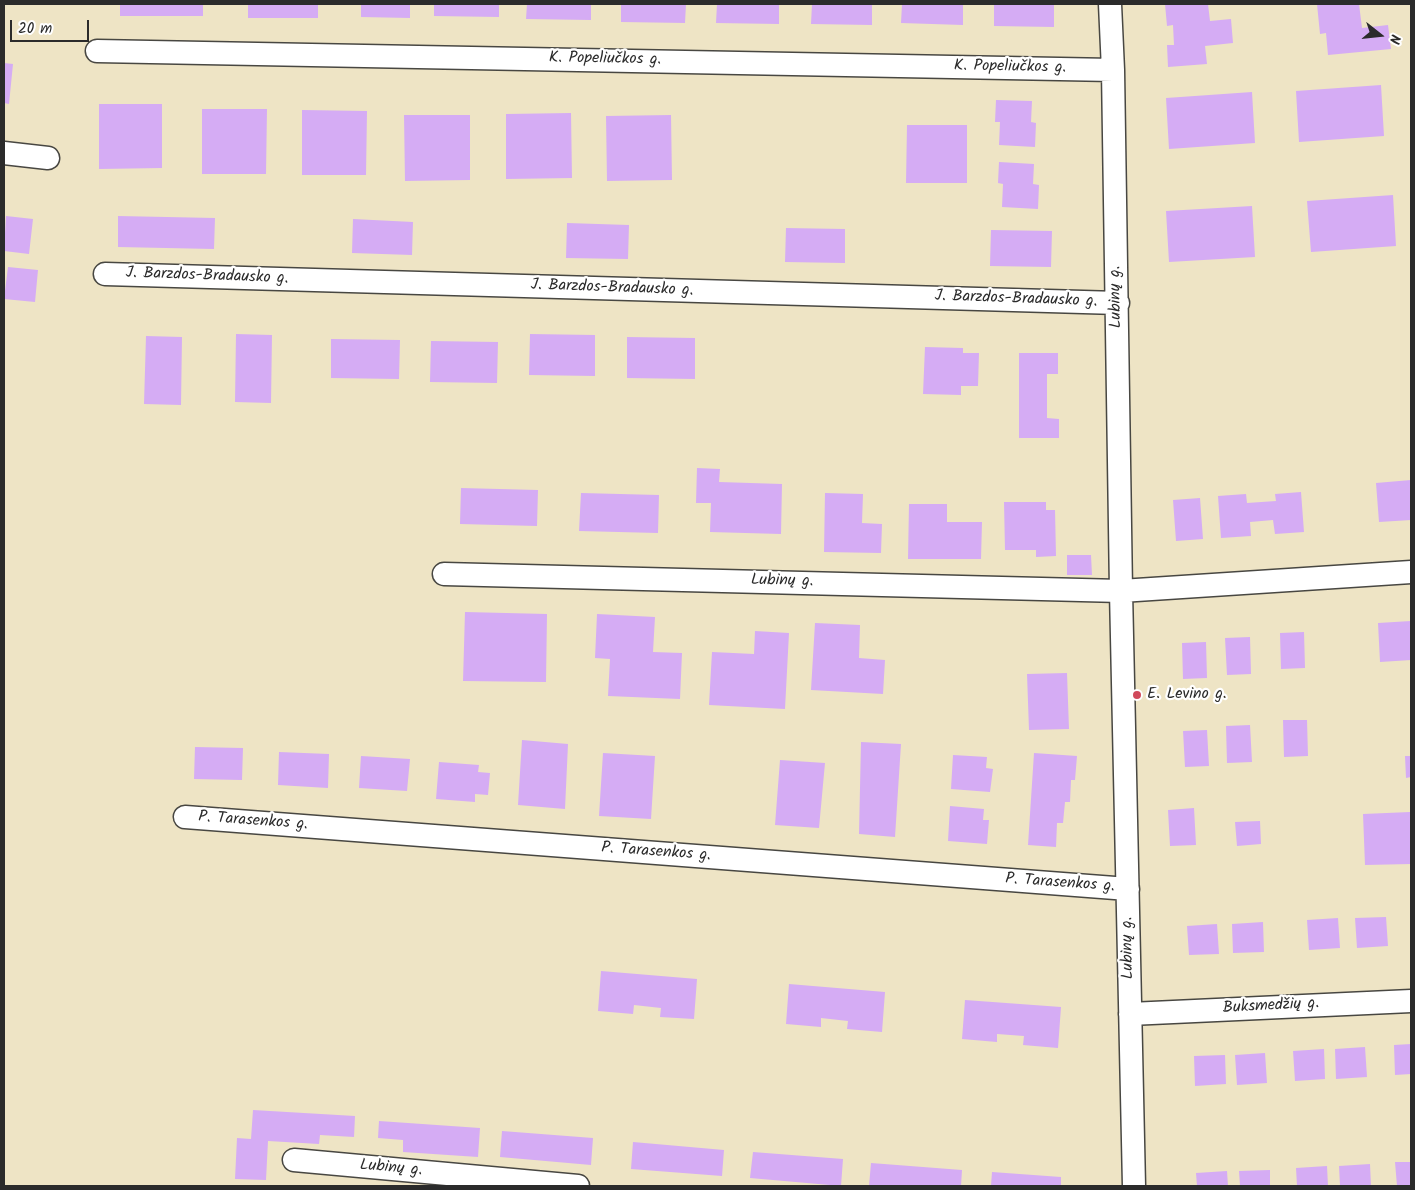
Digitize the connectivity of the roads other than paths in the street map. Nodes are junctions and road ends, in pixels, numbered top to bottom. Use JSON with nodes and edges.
{"nodes":[{"id":1,"x":1110,"y":4,"type":"edge"},
{"id":2,"x":97,"y":51,"type":"dead end"},
{"id":3,"x":1113,"y":70,"type":"junction"},
{"id":4,"x":4,"y":153,"type":"edge"},
{"id":5,"x":48,"y":158,"type":"dead end"},
{"id":6,"x":105,"y":274,"type":"dead end"},
{"id":7,"x":1118,"y":303,"type":"junction"},
{"id":8,"x":1411,"y":572,"type":"edge"},
{"id":9,"x":444,"y":574,"type":"dead end"},
{"id":10,"x":1121,"y":590,"type":"junction"},
{"id":11,"x":185,"y":817,"type":"dead end"},
{"id":12,"x":1128,"y":889,"type":"junction"},
{"id":13,"x":1411,"y":1001,"type":"edge"},
{"id":14,"x":1130,"y":1014,"type":"junction"},
{"id":15,"x":294,"y":1160,"type":"dead end"},
{"id":16,"x":578,"y":1186,"type":"edge"},
{"id":17,"x":1134,"y":1186,"type":"edge"}],
"edges":[{"from":1,"to":3,"type":"street","name":"Lubinų g."},
{"from":2,"to":3,"type":"street","name":"K. Popeliučkos g."},
{"from":3,"to":7,"type":"street","name":"Lubinų g."},
{"from":4,"to":5,"type":"street"},
{"from":6,"to":7,"type":"street","name":"J. Barzdos-Bradausko g."},
{"from":7,"to":10,"type":"street","name":"Lubinų g."},
{"from":8,"to":10,"type":"street"},
{"from":9,"to":10,"type":"street","name":"Lubinų g."},
{"from":10,"to":12,"type":"street","name":"Lubinų g."},
{"from":11,"to":12,"type":"street","name":"P. Tarasenkos g."},
{"from":12,"to":14,"type":"street","name":"Lubinų g."},
{"from":13,"to":14,"type":"street","name":"Buksmedžių g."},
{"from":14,"to":17,"type":"street","name":"Lubinų g."},
{"from":15,"to":16,"type":"street","name":"Lubinų g."}]}
